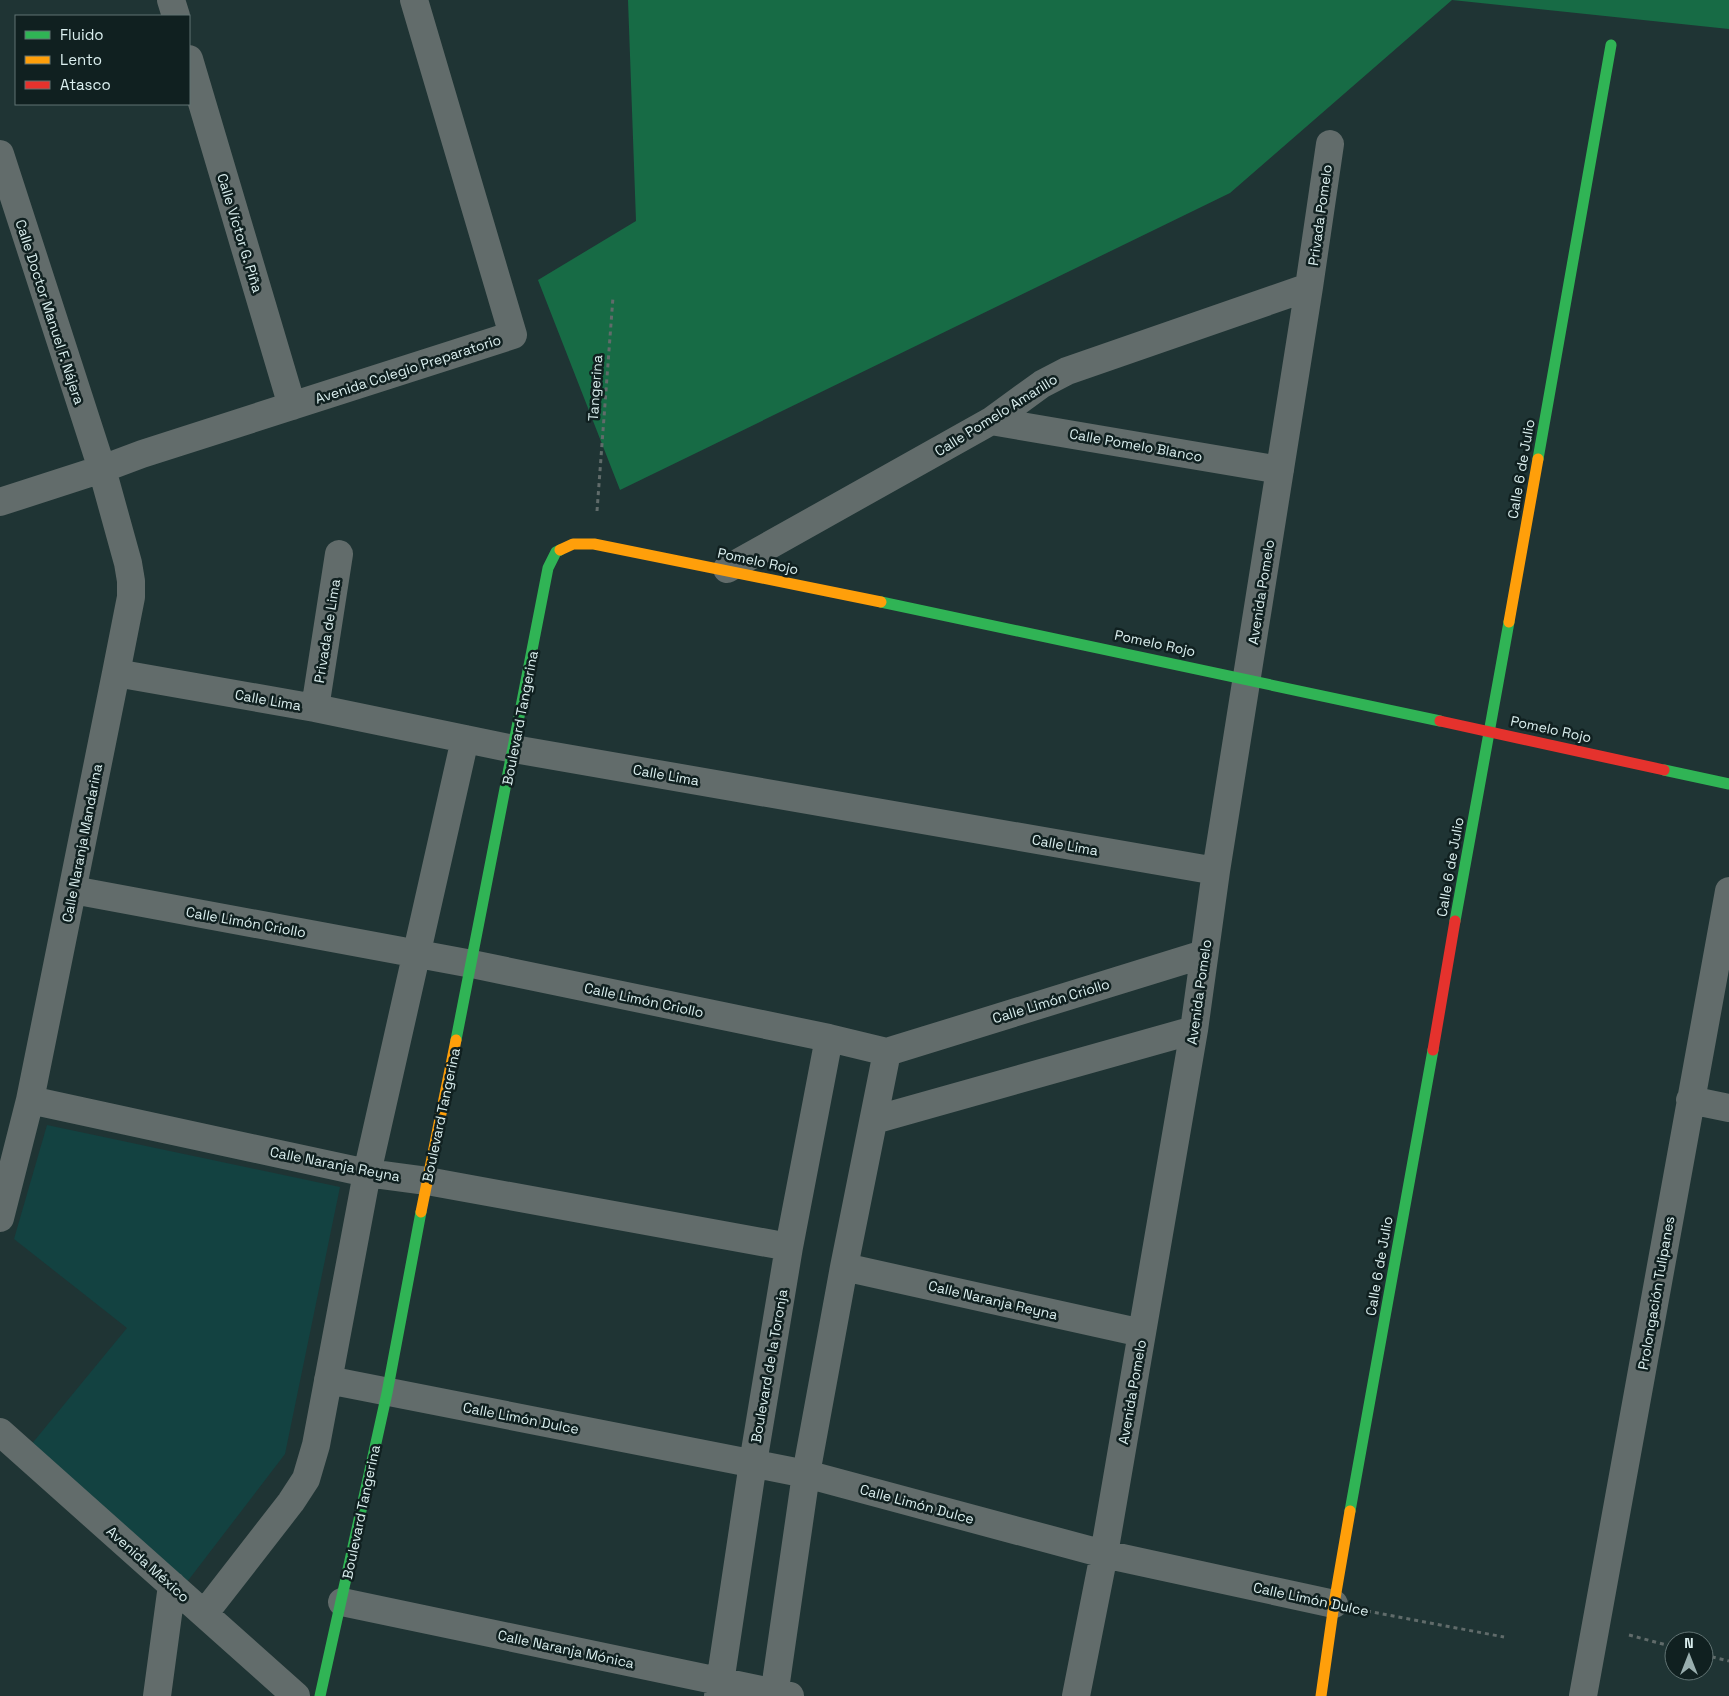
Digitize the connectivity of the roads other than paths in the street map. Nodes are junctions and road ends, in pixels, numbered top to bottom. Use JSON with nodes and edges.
{"nodes":[{"id":1,"x":171,"y":0,"type":"edge"},
{"id":2,"x":414,"y":0,"type":"edge"},
{"id":3,"x":176,"y":15,"type":"edge"},
{"id":4,"x":1611,"y":45,"type":"dead end"},
{"id":5,"x":190,"y":62,"type":"edge"},
{"id":6,"x":1330,"y":144,"type":"dead end"},
{"id":7,"x":0,"y":154,"type":"edge"},
{"id":8,"x":1309,"y":287,"type":"junction"},
{"id":9,"x":292,"y":406,"type":"junction"},
{"id":10,"x":991,"y":421,"type":"junction"},
{"id":11,"x":102,"y":469,"type":"junction"},
{"id":12,"x":1280,"y":470,"type":"junction"},
{"id":13,"x":0,"y":502,"type":"edge"},
{"id":14,"x":573,"y":544,"type":"joint"},
{"id":15,"x":340,"y":554,"type":"dead end"},
{"id":16,"x":727,"y":570,"type":"junction"},
{"id":17,"x":116,"y":673,"type":"junction"},
{"id":18,"x":1247,"y":678,"type":"junction"},
{"id":19,"x":315,"y":708,"type":"junction"},
{"id":20,"x":1490,"y":731,"type":"junction"},
{"id":21,"x":465,"y":739,"type":"junction"},
{"id":22,"x":514,"y":748,"type":"junction"},
{"id":23,"x":1729,"y":784,"type":"edge"},
{"id":24,"x":1216,"y":871,"type":"junction"},
{"id":25,"x":73,"y":890,"type":"junction"},
{"id":26,"x":1729,"y":891,"type":"edge"},
{"id":27,"x":416,"y":953,"type":"junction"},
{"id":28,"x":1204,"y":954,"type":"junction"},
{"id":29,"x":472,"y":964,"type":"junction"},
{"id":30,"x":1194,"y":1030,"type":"junction"},
{"id":31,"x":829,"y":1038,"type":"junction"},
{"id":32,"x":887,"y":1052,"type":"junction"},
{"id":33,"x":30,"y":1100,"type":"junction"},
{"id":34,"x":1690,"y":1100,"type":"junction"},
{"id":35,"x":1729,"y":1108,"type":"edge"},
{"id":36,"x":874,"y":1120,"type":"junction"},
{"id":37,"x":367,"y":1173,"type":"junction"},
{"id":38,"x":427,"y":1181,"type":"junction"},
{"id":39,"x":0,"y":1218,"type":"edge"},
{"id":40,"x":790,"y":1247,"type":"junction"},
{"id":41,"x":844,"y":1267,"type":"junction"},
{"id":42,"x":1142,"y":1333,"type":"junction"},
{"id":43,"x":328,"y":1380,"type":"junction"},
{"id":44,"x":387,"y":1392,"type":"junction"},
{"id":45,"x":2,"y":1442,"type":"edge"},
{"id":46,"x":753,"y":1463,"type":"junction"},
{"id":47,"x":806,"y":1474,"type":"junction"},
{"id":48,"x":1104,"y":1554,"type":"junction"},
{"id":49,"x":172,"y":1585,"type":"junction"},
{"id":50,"x":342,"y":1602,"type":"junction"},
{"id":51,"x":1334,"y":1604,"type":"junction"},
{"id":52,"x":204,"y":1614,"type":"junction"},
{"id":53,"x":719,"y":1688,"type":"edge"},
{"id":54,"x":779,"y":1695,"type":"edge"},
{"id":55,"x":157,"y":1696,"type":"edge"},
{"id":56,"x":296,"y":1696,"type":"edge"},
{"id":57,"x":320,"y":1696,"type":"edge"},
{"id":58,"x":1076,"y":1696,"type":"edge"},
{"id":59,"x":1321,"y":1696,"type":"edge"},
{"id":60,"x":1583,"y":1696,"type":"edge"}],
"edges":[{"from":1,"to":3,"type":"street"},
{"from":2,"to":9,"type":"street","name":"Avenida Colegio Preparatorio"},
{"from":4,"to":20,"type":"street","name":"Calle 6 de Julio"},
{"from":5,"to":9,"type":"street","name":"Calle Víctor G. Piña"},
{"from":6,"to":8,"type":"street","name":"Privada Pomelo"},
{"from":7,"to":11,"type":"street","name":"Calle Doctor Manuel F. Nájera"},
{"from":8,"to":10,"type":"street","name":"Calle Pomelo Amarillo"},
{"from":8,"to":12,"type":"street","name":"Avenida Pomelo"},
{"from":9,"to":11,"type":"street","name":"Avenida Colegio Preparatorio"},
{"from":10,"to":12,"type":"street","name":"Calle Pomelo Blanco"},
{"from":10,"to":16,"type":"street","name":"Calle Pomelo Amarillo"},
{"from":11,"to":13,"type":"street","name":"Avenida Colegio Preparatorio"},
{"from":11,"to":17,"type":"street","name":"Calle Naranja Mandarina"},
{"from":12,"to":18,"type":"street","name":"Avenida Pomelo"},
{"from":14,"to":16,"type":"street","name":"Pomelo Rojo"},
{"from":14,"to":22,"type":"street","name":"Boulevard Tangerina"},
{"from":15,"to":19,"type":"street","name":"Privada de Lima"},
{"from":16,"to":18,"type":"street","name":"Pomelo Rojo"},
{"from":17,"to":19,"type":"street","name":"Calle Lima"},
{"from":17,"to":25,"type":"street","name":"Calle Naranja Mandarina"},
{"from":18,"to":20,"type":"street","name":"Pomelo Rojo"},
{"from":18,"to":24,"type":"street","name":"Avenida Pomelo"},
{"from":19,"to":21,"type":"street","name":"Calle Lima"},
{"from":20,"to":23,"type":"street","name":"Pomelo Rojo"},
{"from":20,"to":51,"type":"street","name":"Calle 6 de Julio"},
{"from":21,"to":22,"type":"street","name":"Calle Lima"},
{"from":21,"to":27,"type":"street"},
{"from":22,"to":24,"type":"street","name":"Calle Lima"},
{"from":22,"to":29,"type":"street","name":"Boulevard Tangerina"},
{"from":24,"to":28,"type":"street","name":"Avenida Pomelo"},
{"from":25,"to":27,"type":"street","name":"Calle Limón Criollo"},
{"from":25,"to":33,"type":"street","name":"Calle Naranja Mandarina"},
{"from":26,"to":34,"type":"street","name":"Prolongación Tulipanes"},
{"from":27,"to":29,"type":"street","name":"Calle Limón Criollo"},
{"from":27,"to":37,"type":"street"},
{"from":28,"to":30,"type":"street","name":"Avenida Pomelo"},
{"from":28,"to":32,"type":"street","name":"Calle Limón Criollo"},
{"from":29,"to":31,"type":"street","name":"Calle Limón Criollo"},
{"from":29,"to":38,"type":"street","name":"Boulevard Tangerina"},
{"from":30,"to":36,"type":"street"},
{"from":30,"to":42,"type":"street","name":"Avenida Pomelo"},
{"from":31,"to":32,"type":"street","name":"Calle Limón Criollo"},
{"from":31,"to":40,"type":"street","name":"Boulevard de la Toronja"},
{"from":32,"to":36,"type":"street"},
{"from":33,"to":37,"type":"street","name":"Calle Naranja Reyna"},
{"from":33,"to":39,"type":"street","name":"Calle Naranja Mandarina"},
{"from":34,"to":35,"type":"street"},
{"from":34,"to":60,"type":"street","name":"Prolongación Tulipanes"},
{"from":36,"to":41,"type":"street"},
{"from":37,"to":38,"type":"street","name":"Calle Naranja Reyna"},
{"from":37,"to":43,"type":"street"},
{"from":38,"to":40,"type":"street","name":"Calle Naranja Reyna"},
{"from":38,"to":44,"type":"street","name":"Boulevard Tangerina"},
{"from":40,"to":46,"type":"street","name":"Boulevard de la Toronja"},
{"from":41,"to":42,"type":"street","name":"Calle Naranja Reyna"},
{"from":41,"to":47,"type":"street"},
{"from":42,"to":48,"type":"street","name":"Avenida Pomelo"},
{"from":43,"to":44,"type":"street","name":"Calle Limón Dulce"},
{"from":43,"to":52,"type":"street"},
{"from":44,"to":46,"type":"street","name":"Calle Limón Dulce"},
{"from":44,"to":50,"type":"street","name":"Boulevard Tangerina"},
{"from":45,"to":49,"type":"street","name":"Avenida México"},
{"from":46,"to":47,"type":"street","name":"Calle Limón Dulce"},
{"from":46,"to":53,"type":"street","name":"Boulevard de la Toronja"},
{"from":47,"to":48,"type":"street","name":"Calle Limón Dulce"},
{"from":47,"to":54,"type":"street"},
{"from":48,"to":51,"type":"street","name":"Calle Limón Dulce"},
{"from":48,"to":58,"type":"street","name":"Avenida Pomelo"},
{"from":49,"to":52,"type":"street","name":"Avenida México"},
{"from":49,"to":55,"type":"street"},
{"from":50,"to":53,"type":"street","name":"Calle Naranja Mónica"},
{"from":50,"to":57,"type":"street","name":"Boulevard Tangerina"},
{"from":51,"to":59,"type":"street","name":"Calle 6 de Julio"},
{"from":52,"to":56,"type":"street","name":"Avenida México"},
{"from":53,"to":54,"type":"street","name":"Calle Naranja Mónica"}]}
